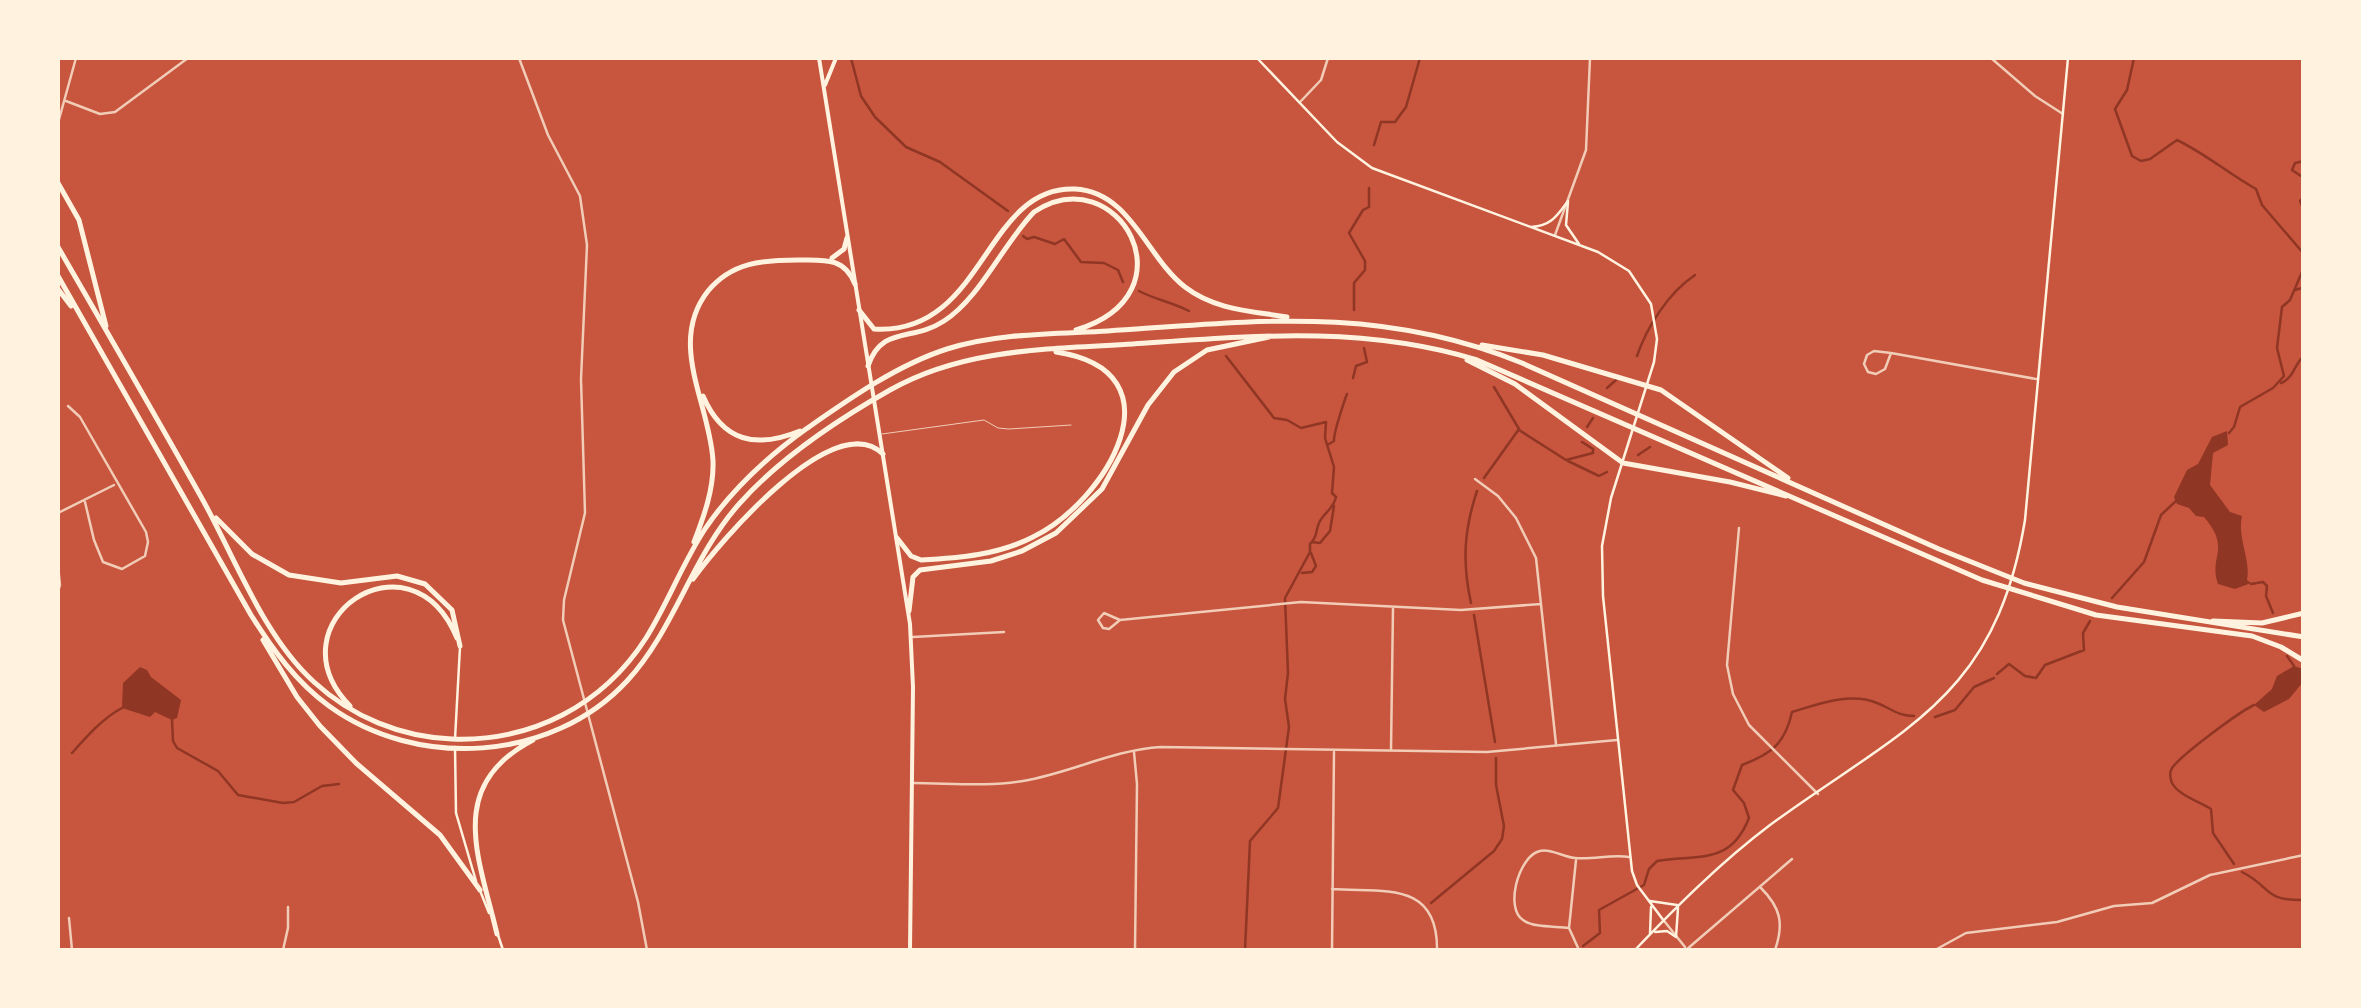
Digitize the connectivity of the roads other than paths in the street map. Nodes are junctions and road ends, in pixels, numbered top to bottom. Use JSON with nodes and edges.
{"nodes":[{"id":1,"x":76,"y":58,"type":"edge"},
{"id":2,"x":188,"y":58,"type":"edge"},
{"id":3,"x":519,"y":58,"type":"edge"},
{"id":4,"x":819,"y":58,"type":"edge"},
{"id":5,"x":836,"y":58,"type":"edge"},
{"id":6,"x":1257,"y":58,"type":"edge"},
{"id":7,"x":1328,"y":58,"type":"edge"},
{"id":8,"x":1590,"y":58,"type":"edge"},
{"id":9,"x":1991,"y":58,"type":"edge"},
{"id":10,"x":2068,"y":58,"type":"edge"},
{"id":11,"x":824,"y":89,"type":"junction"},
{"id":12,"x":66,"y":101,"type":"junction"},
{"id":13,"x":1300,"y":102,"type":"junction"},
{"id":14,"x":2063,"y":114,"type":"junction"},
{"id":15,"x":58,"y":123,"type":"edge"},
{"id":16,"x":58,"y":183,"type":"edge"},
{"id":17,"x":1568,"y":200,"type":"junction"},
{"id":18,"x":1529,"y":227,"type":"junction"},
{"id":19,"x":1554,"y":236,"type":"junction"},
{"id":20,"x":847,"y":238,"type":"junction"},
{"id":21,"x":1580,"y":245,"type":"junction"},
{"id":22,"x":58,"y":247,"type":"edge"},
{"id":23,"x":818,"y":260,"type":"junction"},
{"id":24,"x":58,"y":276,"type":"edge"},
{"id":25,"x":855,"y":284,"type":"junction"},
{"id":26,"x":58,"y":289,"type":"edge"},
{"id":27,"x":860,"y":310,"type":"junction"},
{"id":28,"x":81,"y":318,"type":"junction"},
{"id":29,"x":1300,"y":319,"type":"junction"},
{"id":30,"x":108,"y":334,"type":"junction"},
{"id":31,"x":1064,"y":334,"type":"junction"},
{"id":32,"x":1286,"y":334,"type":"junction"},
{"id":33,"x":1462,"y":342,"type":"junction"},
{"id":34,"x":1038,"y":350,"type":"junction"},
{"id":35,"x":1450,"y":352,"type":"junction"},
{"id":36,"x":1891,"y":353,"type":"junction"},
{"id":37,"x":868,"y":366,"type":"junction"},
{"id":38,"x":695,"y":377,"type":"junction"},
{"id":39,"x":2038,"y":379,"type":"junction"},
{"id":40,"x":1648,"y":384,"type":"junction"},
{"id":41,"x":68,"y":406,"type":"dead end"},
{"id":42,"x":1071,"y":425,"type":"dead end"},
{"id":43,"x":807,"y":428,"type":"junction"},
{"id":44,"x":879,"y":434,"type":"junction"},
{"id":45,"x":882,"y":454,"type":"junction"},
{"id":46,"x":1623,"y":463,"type":"junction"},
{"id":47,"x":1475,"y":479,"type":"dead end"},
{"id":48,"x":117,"y":484,"type":"junction"},
{"id":49,"x":1807,"y":490,"type":"junction"},
{"id":50,"x":1803,"y":500,"type":"junction"},
{"id":51,"x":85,"y":502,"type":"junction"},
{"id":52,"x":204,"y":504,"type":"junction"},
{"id":53,"x":58,"y":513,"type":"edge"},
{"id":54,"x":1739,"y":528,"type":"dead end"},
{"id":55,"x":897,"y":538,"type":"junction"},
{"id":56,"x":690,"y":554,"type":"junction"},
{"id":57,"x":58,"y":566,"type":"edge"},
{"id":58,"x":58,"y":591,"type":"edge"},
{"id":59,"x":680,"y":598,"type":"junction"},
{"id":60,"x":1541,"y":604,"type":"junction"},
{"id":61,"x":1393,"y":606,"type":"junction"},
{"id":62,"x":908,"y":610,"type":"junction"},
{"id":63,"x":2304,"y":614,"type":"edge"},
{"id":64,"x":251,"y":615,"type":"junction"},
{"id":65,"x":2188,"y":618,"type":"junction"},
{"id":66,"x":1120,"y":620,"type":"dead end"},
{"id":67,"x":2230,"y":631,"type":"junction"},
{"id":68,"x":2252,"y":631,"type":"junction"},
{"id":69,"x":1004,"y":632,"type":"dead end"},
{"id":70,"x":911,"y":637,"type":"junction"},
{"id":71,"x":2304,"y":637,"type":"edge"},
{"id":72,"x":460,"y":646,"type":"junction"},
{"id":73,"x":2304,"y":661,"type":"edge"},
{"id":74,"x":358,"y":713,"type":"junction"},
{"id":75,"x":548,"y":733,"type":"junction"},
{"id":76,"x":1618,"y":740,"type":"junction"},
{"id":77,"x":1556,"y":744,"type":"junction"},
{"id":78,"x":1134,"y":750,"type":"junction"},
{"id":79,"x":1390,"y":750,"type":"junction"},
{"id":80,"x":1334,"y":751,"type":"junction"},
{"id":81,"x":911,"y":783,"type":"junction"},
{"id":82,"x":1818,"y":794,"type":"junction"},
{"id":83,"x":2304,"y":855,"type":"edge"},
{"id":84,"x":1576,"y":858,"type":"junction"},
{"id":85,"x":1630,"y":858,"type":"junction"},
{"id":86,"x":1792,"y":859,"type":"dead end"},
{"id":87,"x":1760,"y":886,"type":"junction"},
{"id":88,"x":480,"y":890,"type":"junction"},
{"id":89,"x":1332,"y":890,"type":"junction"},
{"id":90,"x":1649,"y":901,"type":"junction"},
{"id":91,"x":1679,"y":905,"type":"junction"},
{"id":92,"x":288,"y":907,"type":"dead end"},
{"id":93,"x":68,"y":918,"type":"dead end"},
{"id":94,"x":1664,"y":921,"type":"junction"},
{"id":95,"x":1569,"y":928,"type":"junction"},
{"id":96,"x":498,"y":934,"type":"junction"},
{"id":97,"x":1649,"y":936,"type":"junction"},
{"id":98,"x":1676,"y":936,"type":"junction"},
{"id":99,"x":1578,"y":949,"type":"edge"},
{"id":100,"x":72,"y":950,"type":"edge"},
{"id":101,"x":283,"y":950,"type":"edge"},
{"id":102,"x":504,"y":950,"type":"edge"},
{"id":103,"x":648,"y":950,"type":"edge"},
{"id":104,"x":910,"y":950,"type":"edge"},
{"id":105,"x":1135,"y":950,"type":"edge"},
{"id":106,"x":1332,"y":950,"type":"edge"},
{"id":107,"x":1436,"y":950,"type":"edge"},
{"id":108,"x":1635,"y":950,"type":"edge"},
{"id":109,"x":1687,"y":950,"type":"edge"},
{"id":110,"x":1775,"y":950,"type":"edge"},
{"id":111,"x":1935,"y":950,"type":"edge"}],
"edges":[{"from":1,"to":12,"type":"street"},
{"from":2,"to":12,"type":"street"},
{"from":3,"to":103,"type":"street"},
{"from":4,"to":11,"type":"main road"},
{"from":5,"to":11,"type":"main road"},
{"from":6,"to":13,"type":"main road"},
{"from":7,"to":13,"type":"street"},
{"from":8,"to":17,"type":"street"},
{"from":9,"to":14,"type":"street"},
{"from":10,"to":14,"type":"main road"},
{"from":11,"to":20,"type":"main road"},
{"from":12,"to":15,"type":"street"},
{"from":13,"to":18,"type":"main road"},
{"from":14,"to":39,"type":"main road"},
{"from":16,"to":30,"type":"highway"},
{"from":17,"to":18,"type":"main road"},
{"from":17,"to":19,"type":"street"},
{"from":17,"to":21,"type":"main road"},
{"from":18,"to":19,"type":"main road"},
{"from":19,"to":21,"type":"main road"},
{"from":20,"to":23,"type":"highway"},
{"from":20,"to":25,"type":"main road"},
{"from":21,"to":40,"type":"main road"},
{"from":22,"to":30,"type":"highway"},
{"from":23,"to":25,"type":"highway"},
{"from":23,"to":38,"type":"highway"},
{"from":24,"to":28,"type":"highway"},
{"from":25,"to":27,"type":"main road"},
{"from":26,"to":28,"type":"highway"},
{"from":27,"to":29,"type":"highway"},
{"from":27,"to":37,"type":"main road"},
{"from":28,"to":64,"type":"highway"},
{"from":29,"to":31,"type":"highway"},
{"from":29,"to":33,"type":"highway"},
{"from":30,"to":52,"type":"highway"},
{"from":31,"to":37,"type":"highway"},
{"from":31,"to":43,"type":"highway"},
{"from":32,"to":34,"type":"highway"},
{"from":32,"to":35,"type":"highway"},
{"from":32,"to":62,"type":"highway"},
{"from":33,"to":40,"type":"highway"},
{"from":33,"to":49,"type":"highway"},
{"from":34,"to":55,"type":"highway"},
{"from":34,"to":59,"type":"highway"},
{"from":35,"to":46,"type":"highway"},
{"from":35,"to":50,"type":"highway"},
{"from":36,"to":36,"type":"street"},
{"from":36,"to":39,"type":"street"},
{"from":37,"to":44,"type":"main road"},
{"from":38,"to":43,"type":"highway"},
{"from":38,"to":56,"type":"highway"},
{"from":39,"to":82,"type":"main road"},
{"from":40,"to":46,"type":"main road"},
{"from":40,"to":49,"type":"highway"},
{"from":41,"to":48,"type":"street"},
{"from":42,"to":44,"type":"lane"},
{"from":43,"to":56,"type":"highway"},
{"from":44,"to":45,"type":"main road"},
{"from":45,"to":55,"type":"main road"},
{"from":45,"to":59,"type":"highway"},
{"from":46,"to":50,"type":"highway"},
{"from":46,"to":76,"type":"main road"},
{"from":47,"to":60,"type":"street"},
{"from":48,"to":51,"type":"street"},
{"from":48,"to":51,"type":"street"},
{"from":49,"to":65,"type":"highway"},
{"from":50,"to":67,"type":"highway"},
{"from":51,"to":53,"type":"street"},
{"from":52,"to":72,"type":"highway"},
{"from":52,"to":74,"type":"highway"},
{"from":54,"to":82,"type":"street"},
{"from":55,"to":62,"type":"main road"},
{"from":56,"to":74,"type":"highway"},
{"from":57,"to":58,"type":"street"},
{"from":59,"to":75,"type":"highway"},
{"from":60,"to":61,"type":"street"},
{"from":60,"to":77,"type":"street"},
{"from":61,"to":66,"type":"street"},
{"from":61,"to":79,"type":"street"},
{"from":62,"to":70,"type":"main road"},
{"from":63,"to":65,"type":"highway"},
{"from":64,"to":75,"type":"highway"},
{"from":64,"to":88,"type":"highway"},
{"from":65,"to":68,"type":"highway"},
{"from":67,"to":68,"type":"highway"},
{"from":67,"to":73,"type":"highway"},
{"from":68,"to":71,"type":"highway"},
{"from":69,"to":70,"type":"street"},
{"from":70,"to":81,"type":"main road"},
{"from":72,"to":74,"type":"highway"},
{"from":72,"to":88,"type":"main road"},
{"from":75,"to":96,"type":"highway"},
{"from":76,"to":77,"type":"street"},
{"from":76,"to":85,"type":"main road"},
{"from":77,"to":79,"type":"street"},
{"from":78,"to":80,"type":"street"},
{"from":78,"to":81,"type":"street"},
{"from":78,"to":105,"type":"street"},
{"from":79,"to":80,"type":"street"},
{"from":80,"to":89,"type":"street"},
{"from":81,"to":104,"type":"main road"},
{"from":82,"to":91,"type":"main road"},
{"from":83,"to":111,"type":"street"},
{"from":84,"to":85,"type":"street"},
{"from":84,"to":95,"type":"street"},
{"from":84,"to":95,"type":"street"},
{"from":85,"to":90,"type":"main road"},
{"from":86,"to":87,"type":"street"},
{"from":87,"to":109,"type":"street"},
{"from":87,"to":110,"type":"street"},
{"from":88,"to":96,"type":"main road"},
{"from":89,"to":106,"type":"street"},
{"from":89,"to":107,"type":"street"},
{"from":90,"to":91,"type":"main road"},
{"from":90,"to":94,"type":"main road"},
{"from":90,"to":97,"type":"main road"},
{"from":91,"to":94,"type":"main road"},
{"from":91,"to":98,"type":"main road"},
{"from":92,"to":101,"type":"street"},
{"from":93,"to":100,"type":"street"},
{"from":94,"to":97,"type":"main road"},
{"from":94,"to":98,"type":"street"},
{"from":95,"to":99,"type":"street"},
{"from":96,"to":102,"type":"main road"},
{"from":97,"to":98,"type":"main road"},
{"from":97,"to":108,"type":"main road"},
{"from":98,"to":109,"type":"street"}]}
